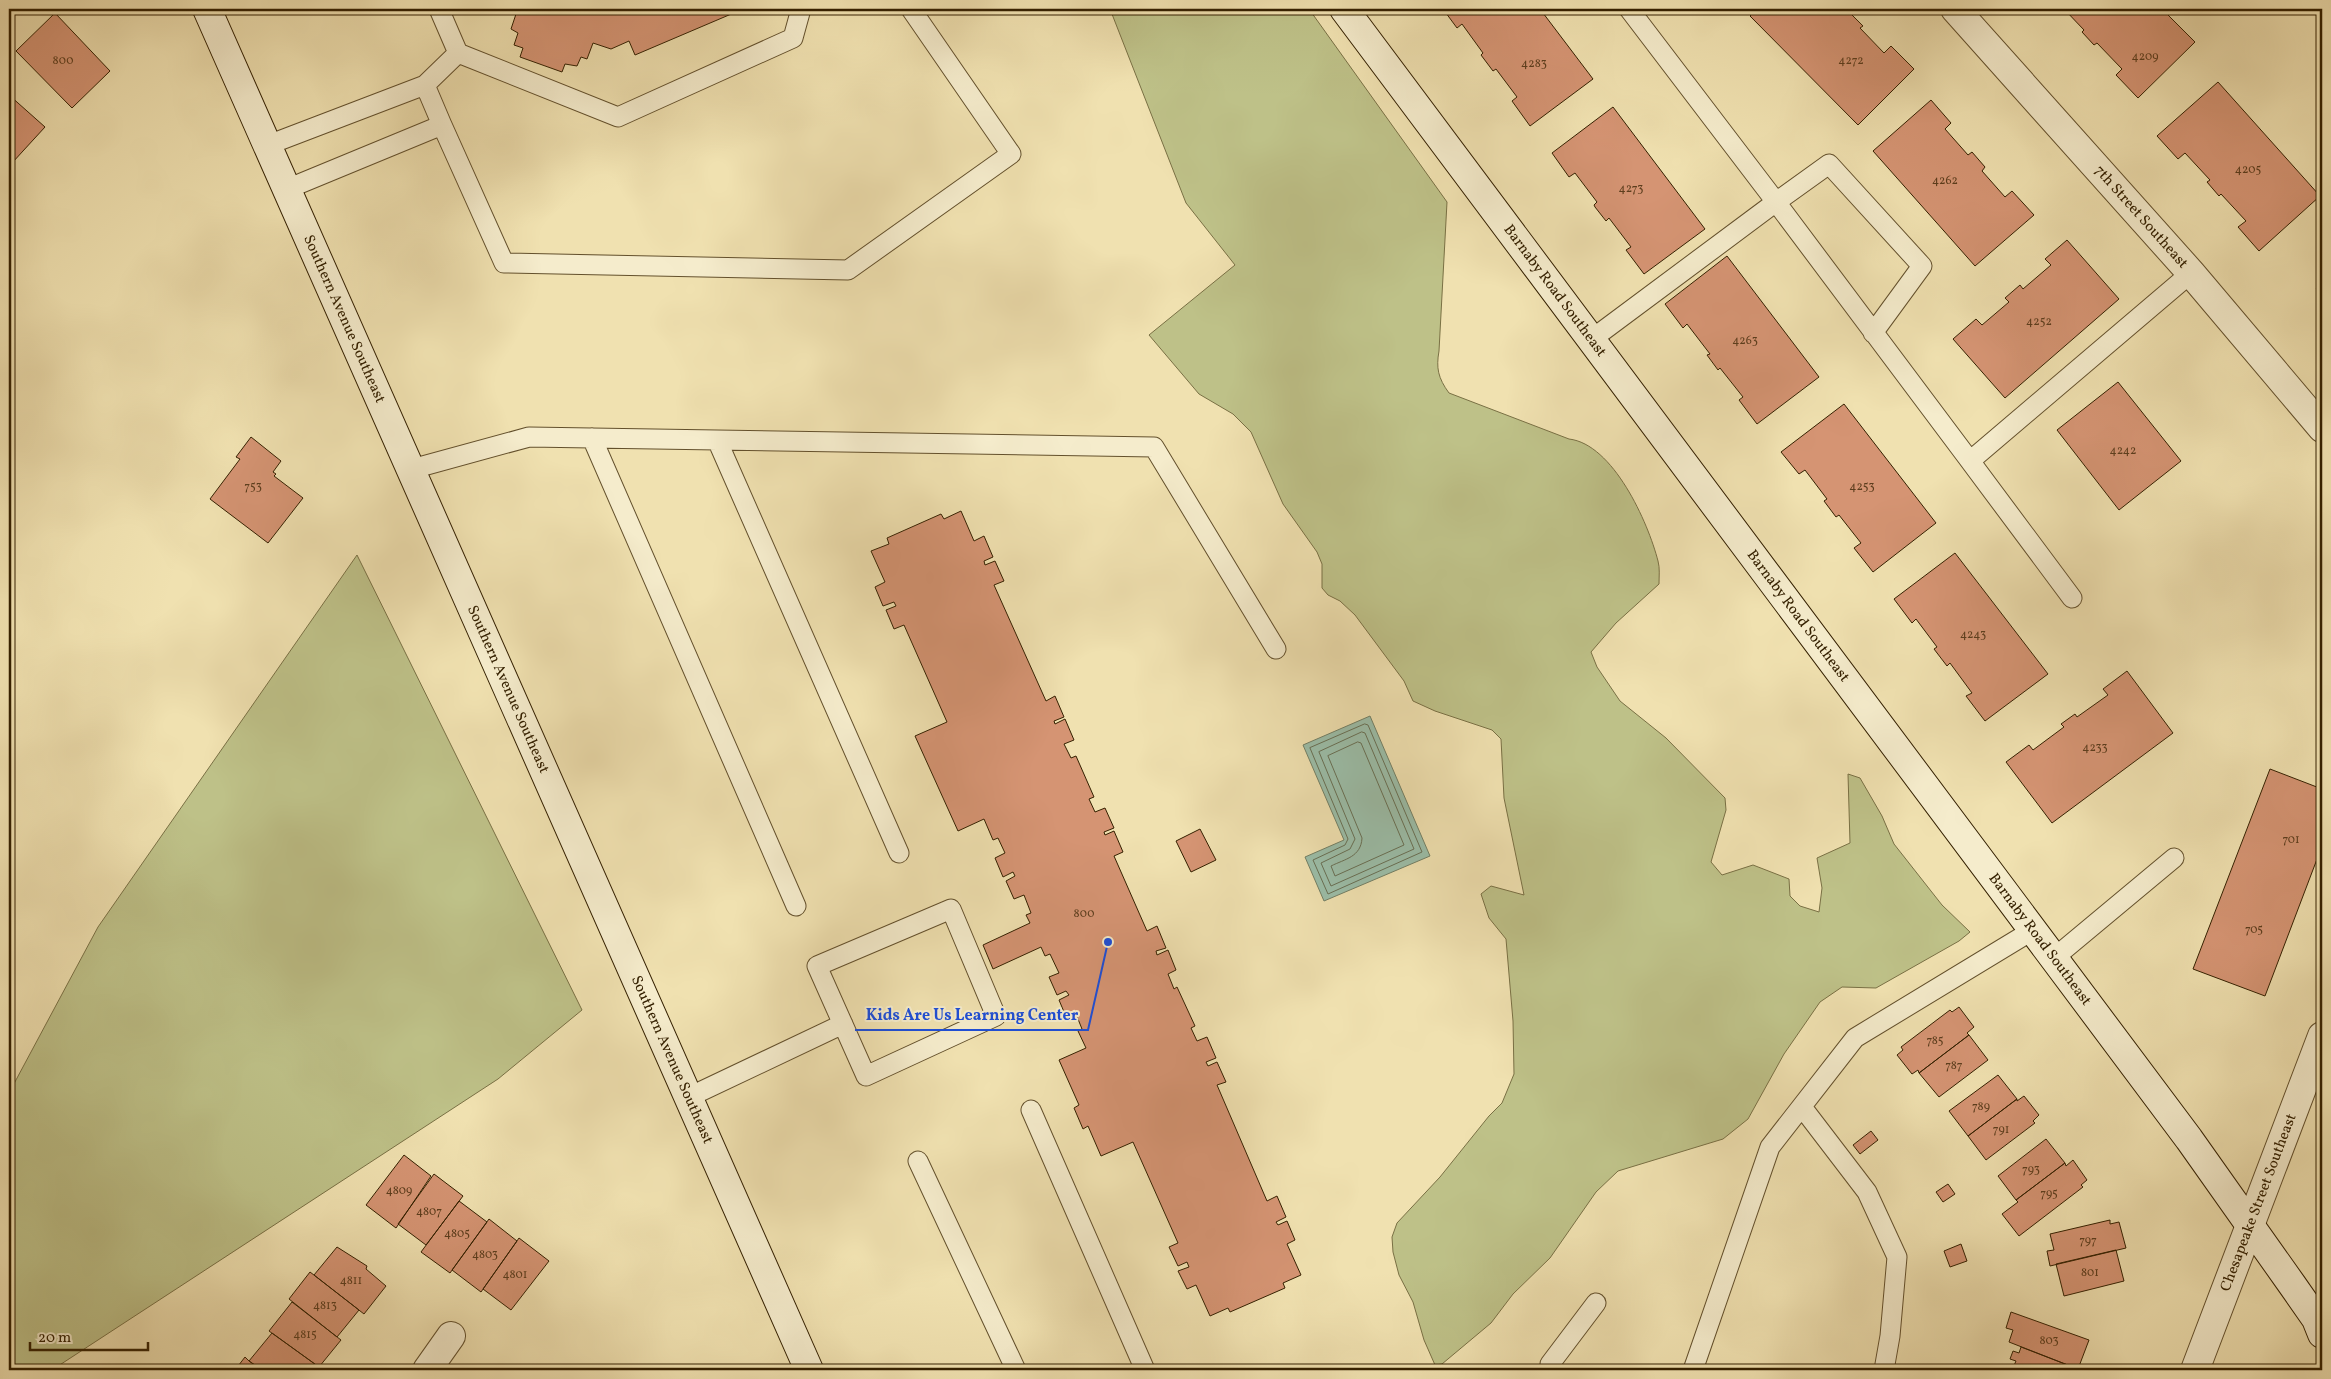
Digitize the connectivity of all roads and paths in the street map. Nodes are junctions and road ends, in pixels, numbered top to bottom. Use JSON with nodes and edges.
{"nodes":[{"id":1,"x":207,"y":9,"type":"edge"},
{"id":2,"x":439,"y":9,"type":"edge"},
{"id":3,"x":801,"y":9,"type":"edge"},
{"id":4,"x":911,"y":9,"type":"edge"},
{"id":5,"x":1344,"y":9,"type":"edge"},
{"id":6,"x":1629,"y":9,"type":"edge"},
{"id":7,"x":1955,"y":9,"type":"edge"},
{"id":8,"x":458,"y":53,"type":"junction"},
{"id":9,"x":425,"y":85,"type":"junction"},
{"id":10,"x":442,"y":125,"type":"junction"},
{"id":11,"x":268,"y":145,"type":"junction"},
{"id":12,"x":287,"y":189,"type":"junction"},
{"id":13,"x":1776,"y":202,"type":"junction"},
{"id":14,"x":2191,"y":273,"type":"junction"},
{"id":15,"x":1873,"y":333,"type":"junction"},
{"id":16,"x":1592,"y":340,"type":"junction"},
{"id":17,"x":2322,"y":428,"type":"edge"},
{"id":18,"x":592,"y":438,"type":"junction"},
{"id":19,"x":717,"y":440,"type":"junction"},
{"id":20,"x":1970,"y":461,"type":"junction"},
{"id":21,"x":412,"y":469,"type":"junction"},
{"id":22,"x":2072,"y":598,"type":"dead end"},
{"id":23,"x":1276,"y":649,"type":"dead end"},
{"id":24,"x":899,"y":853,"type":"dead end"},
{"id":25,"x":2174,"y":858,"type":"dead end"},
{"id":26,"x":796,"y":906,"type":"dead end"},
{"id":27,"x":2033,"y":930,"type":"junction"},
{"id":28,"x":2054,"y":958,"type":"junction"},
{"id":29,"x":843,"y":1024,"type":"junction"},
{"id":30,"x":2322,"y":1036,"type":"edge"},
{"id":31,"x":689,"y":1096,"type":"junction"},
{"id":32,"x":1802,"y":1107,"type":"junction"},
{"id":33,"x":1031,"y":1110,"type":"dead end"},
{"id":34,"x":918,"y":1160,"type":"dead end"},
{"id":35,"x":2250,"y":1222,"type":"junction"},
{"id":36,"x":1596,"y":1303,"type":"dead end"},
{"id":37,"x":2322,"y":1334,"type":"edge"},
{"id":38,"x":451,"y":1336,"type":"dead end"},
{"id":39,"x":1551,"y":1368,"type":"edge"},
{"id":40,"x":427,"y":1370,"type":"edge"},
{"id":41,"x":809,"y":1370,"type":"edge"},
{"id":42,"x":1016,"y":1370,"type":"edge"},
{"id":43,"x":1146,"y":1370,"type":"edge"},
{"id":44,"x":1693,"y":1370,"type":"edge"},
{"id":45,"x":1884,"y":1370,"type":"edge"},
{"id":46,"x":2195,"y":1370,"type":"edge"}],
"edges":[{"from":1,"to":11,"type":"street","name":"Southern Avenue Southeast"},
{"from":2,"to":8,"type":"lane"},
{"from":3,"to":8,"type":"lane"},
{"from":4,"to":10,"type":"lane"},
{"from":5,"to":16,"type":"street","name":"Barnaby Road Southeast"},
{"from":6,"to":13,"type":"lane"},
{"from":7,"to":14,"type":"street","name":"7th Street Southeast"},
{"from":8,"to":9,"type":"lane"},
{"from":9,"to":10,"type":"lane"},
{"from":9,"to":11,"type":"lane"},
{"from":10,"to":12,"type":"lane"},
{"from":11,"to":12,"type":"street","name":"Southern Avenue Southeast"},
{"from":12,"to":21,"type":"street","name":"Southern Avenue Southeast"},
{"from":13,"to":15,"type":"lane"},
{"from":13,"to":15,"type":"lane"},
{"from":13,"to":16,"type":"lane"},
{"from":14,"to":17,"type":"street","name":"7th Street Southeast"},
{"from":14,"to":20,"type":"lane"},
{"from":15,"to":20,"type":"lane"},
{"from":16,"to":27,"type":"street","name":"Barnaby Road Southeast"},
{"from":18,"to":19,"type":"lane"},
{"from":18,"to":21,"type":"lane"},
{"from":18,"to":26,"type":"lane"},
{"from":19,"to":23,"type":"lane"},
{"from":19,"to":24,"type":"lane"},
{"from":20,"to":22,"type":"lane"},
{"from":21,"to":31,"type":"street","name":"Southern Avenue Southeast"},
{"from":25,"to":28,"type":"lane"},
{"from":27,"to":28,"type":"street","name":"Barnaby Road Southeast"},
{"from":27,"to":32,"type":"lane"},
{"from":28,"to":35,"type":"street","name":"Barnaby Road Southeast"},
{"from":29,"to":29,"type":"lane"},
{"from":29,"to":31,"type":"lane"},
{"from":30,"to":35,"type":"street","name":"Chesapeake Street Southeast"},
{"from":31,"to":41,"type":"street","name":"Southern Avenue Southeast"},
{"from":32,"to":44,"type":"lane"},
{"from":32,"to":45,"type":"lane"},
{"from":33,"to":43,"type":"lane"},
{"from":34,"to":42,"type":"lane"},
{"from":35,"to":37,"type":"street","name":"Barnaby Road Southeast"},
{"from":35,"to":46,"type":"street","name":"Chesapeake Street Southeast"},
{"from":36,"to":39,"type":"lane"},
{"from":38,"to":40,"type":"street"}]}
